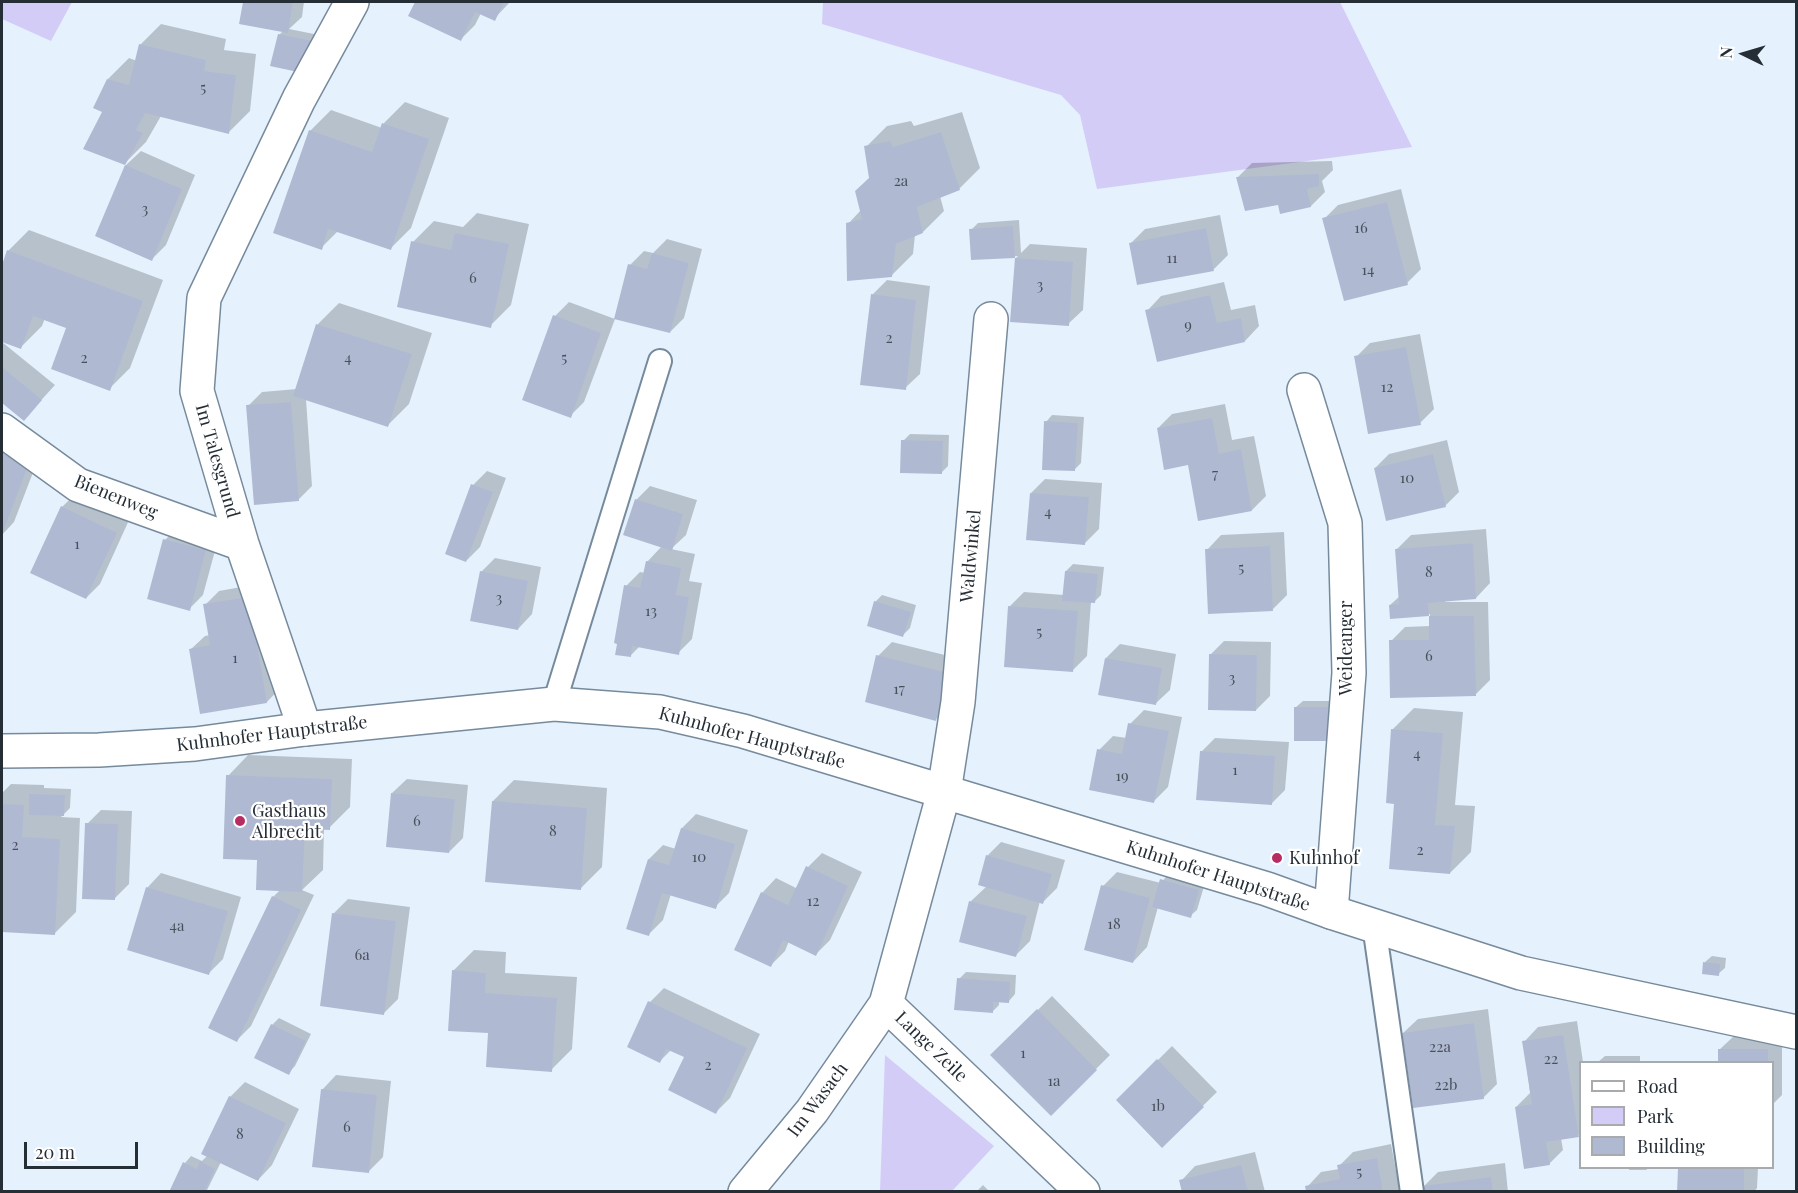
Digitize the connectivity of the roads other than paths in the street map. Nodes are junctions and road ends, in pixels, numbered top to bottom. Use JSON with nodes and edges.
{"nodes":[{"id":1,"x":352,"y":2,"type":"edge"},
{"id":2,"x":991,"y":319,"type":"dead end"},
{"id":3,"x":660,"y":362,"type":"dead end"},
{"id":4,"x":1304,"y":390,"type":"dead end"},
{"id":5,"x":2,"y":430,"type":"edge"},
{"id":6,"x":242,"y":544,"type":"junction"},
{"id":7,"x":554,"y":705,"type":"junction"},
{"id":8,"x":305,"y":729,"type":"junction"},
{"id":9,"x":4,"y":752,"type":"edge"},
{"id":10,"x":944,"y":792,"type":"junction"},
{"id":11,"x":1331,"y":912,"type":"junction"},
{"id":12,"x":1374,"y":925,"type":"junction"},
{"id":13,"x":886,"y":1004,"type":"junction"},
{"id":14,"x":1797,"y":1032,"type":"edge"},
{"id":15,"x":745,"y":1191,"type":"edge"},
{"id":16,"x":1083,"y":1191,"type":"edge"},
{"id":17,"x":1412,"y":1191,"type":"edge"}],
"edges":[{"from":1,"to":6,"type":"street","name":"Im Talesgrund"},
{"from":2,"to":10,"type":"street","name":"Waldwinkel"},
{"from":3,"to":7,"type":"lane"},
{"from":4,"to":11,"type":"street","name":"Weideanger"},
{"from":5,"to":6,"type":"street","name":"Bienenweg"},
{"from":6,"to":8,"type":"street","name":"Im Talesgrund"},
{"from":7,"to":8,"type":"street","name":"Kuhnhofer Hauptstraße"},
{"from":7,"to":10,"type":"street","name":"Kuhnhofer Hauptstraße"},
{"from":8,"to":9,"type":"street","name":"Kuhnhofer Hauptstraße"},
{"from":10,"to":11,"type":"street","name":"Kuhnhofer Hauptstraße"},
{"from":10,"to":13,"type":"street","name":"Lange Zeile"},
{"from":11,"to":12,"type":"street","name":"Kuhnhofer Hauptstraße"},
{"from":12,"to":14,"type":"street","name":"Kuhnhofer Hauptstraße"},
{"from":12,"to":17,"type":"lane"},
{"from":13,"to":15,"type":"street","name":"Im Wasach"},
{"from":13,"to":16,"type":"street","name":"Lange Zeile"}]}
